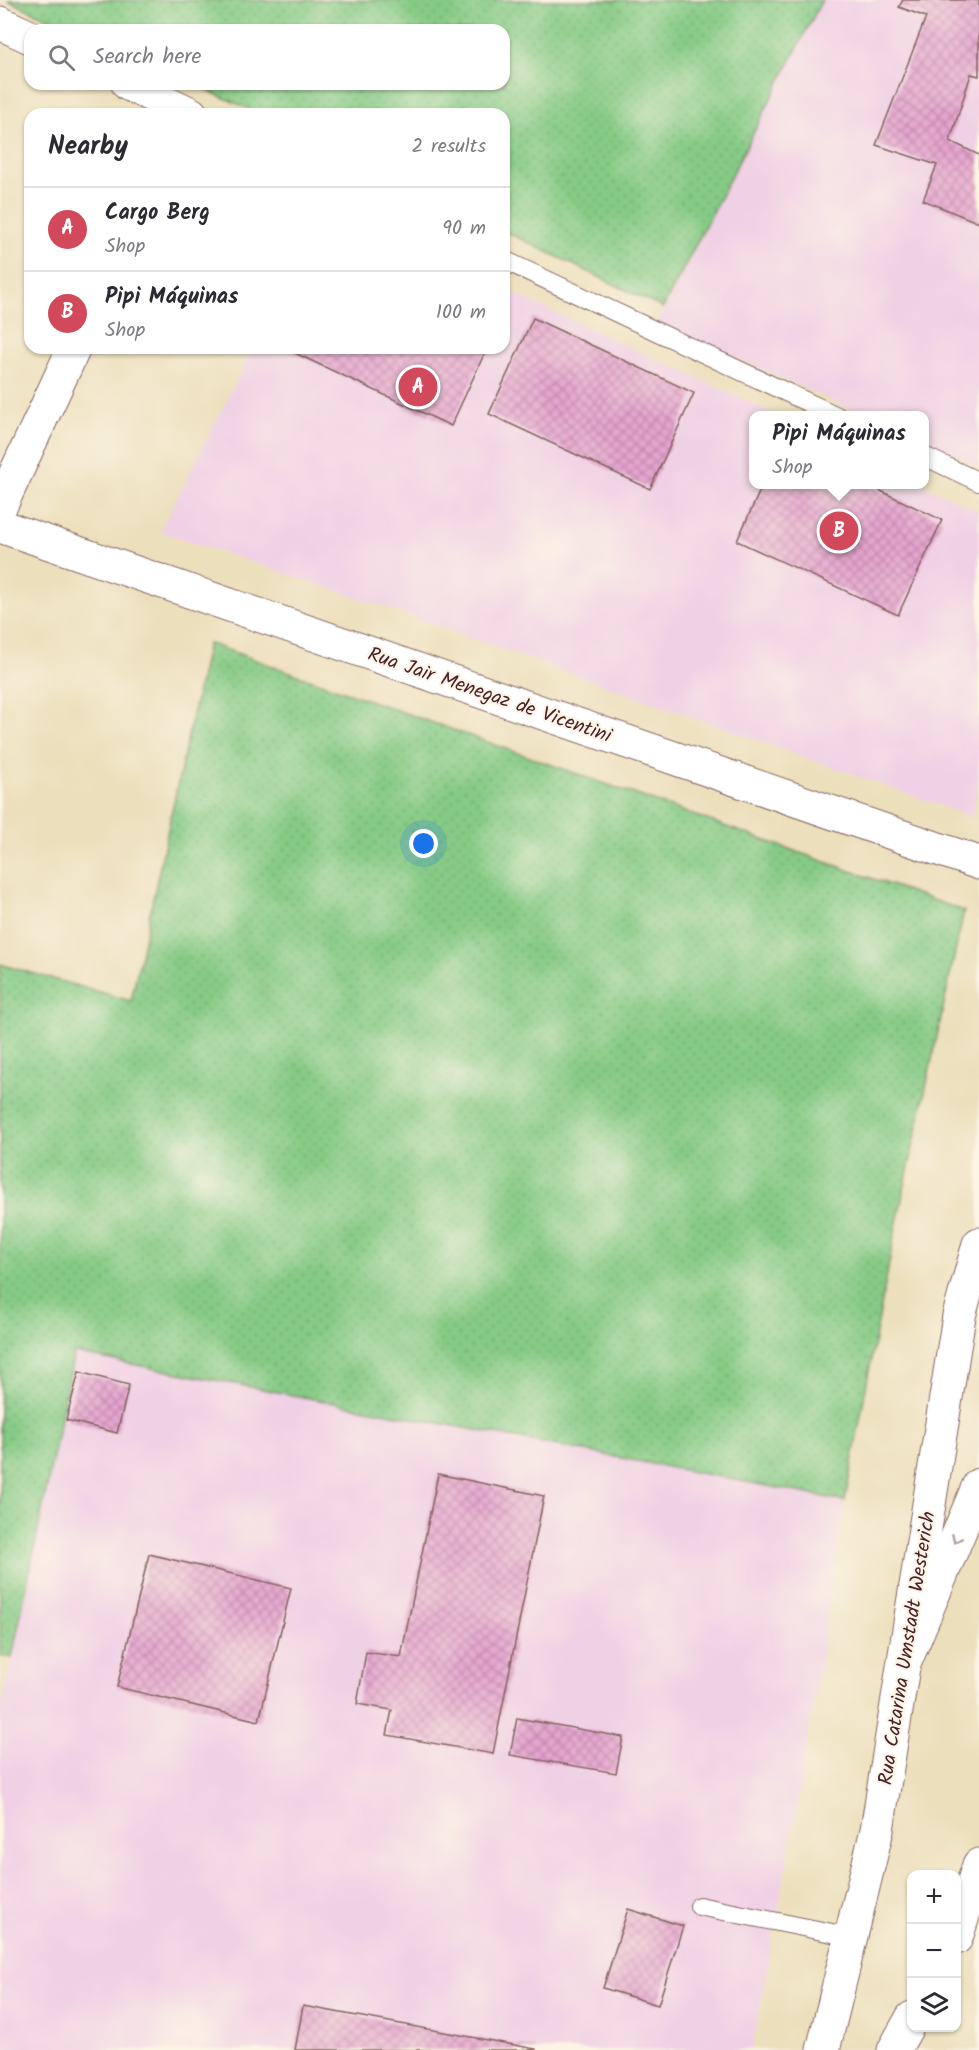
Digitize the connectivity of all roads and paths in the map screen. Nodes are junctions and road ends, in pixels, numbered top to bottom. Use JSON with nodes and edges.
{"nodes":[{"id":1,"x":0,"y":22,"type":"edge"},
{"id":2,"x":24,"y":34,"type":"edge"},
{"id":3,"x":140,"y":90,"type":"edge"},
{"id":4,"x":176,"y":108,"type":"edge"},
{"id":5,"x":510,"y":263,"type":"edge"},
{"id":6,"x":71,"y":354,"type":"edge"},
{"id":7,"x":826,"y":411,"type":"edge"},
{"id":8,"x":929,"y":458,"type":"edge"},
{"id":9,"x":979,"y":482,"type":"edge"},
{"id":10,"x":0,"y":507,"type":"edge"},
{"id":11,"x":0,"y":526,"type":"edge"},
{"id":12,"x":979,"y":862,"type":"edge"},
{"id":13,"x":979,"y":1244,"type":"edge"},
{"id":14,"x":979,"y":1485,"type":"edge"},
{"id":15,"x":904,"y":1664,"type":"junction"},
{"id":16,"x":979,"y":1865,"type":"edge"},
{"id":17,"x":699,"y":1906,"type":"dead end"},
{"id":18,"x":961,"y":1925,"type":"edge"},
{"id":19,"x":852,"y":1937,"type":"junction"},
{"id":20,"x":907,"y":2027,"type":"edge"},
{"id":21,"x":823,"y":2050,"type":"edge"},
{"id":22,"x":894,"y":2050,"type":"edge"}],
"edges":[{"from":1,"to":2,"type":"main road"},
{"from":3,"to":4,"type":"main road"},
{"from":5,"to":7,"type":"lane"},
{"from":6,"to":10,"type":"main road"},
{"from":8,"to":9,"type":"lane"},
{"from":11,"to":12,"type":"main road","name":"Rua Jair Menegaz de Vicentini"},
{"from":13,"to":15,"type":"main road","name":"Rua Catarina Umstadt Westerich"},
{"from":14,"to":15,"type":"main road","one_way":true},
{"from":15,"to":19,"type":"main road","name":"Rua Catarina Umstadt Westerich"},
{"from":16,"to":18,"type":"main road"},
{"from":17,"to":19,"type":"lane"},
{"from":19,"to":21,"type":"main road","name":"Rua Catarina Umstadt Westerich"},
{"from":20,"to":22,"type":"main road"}]}
